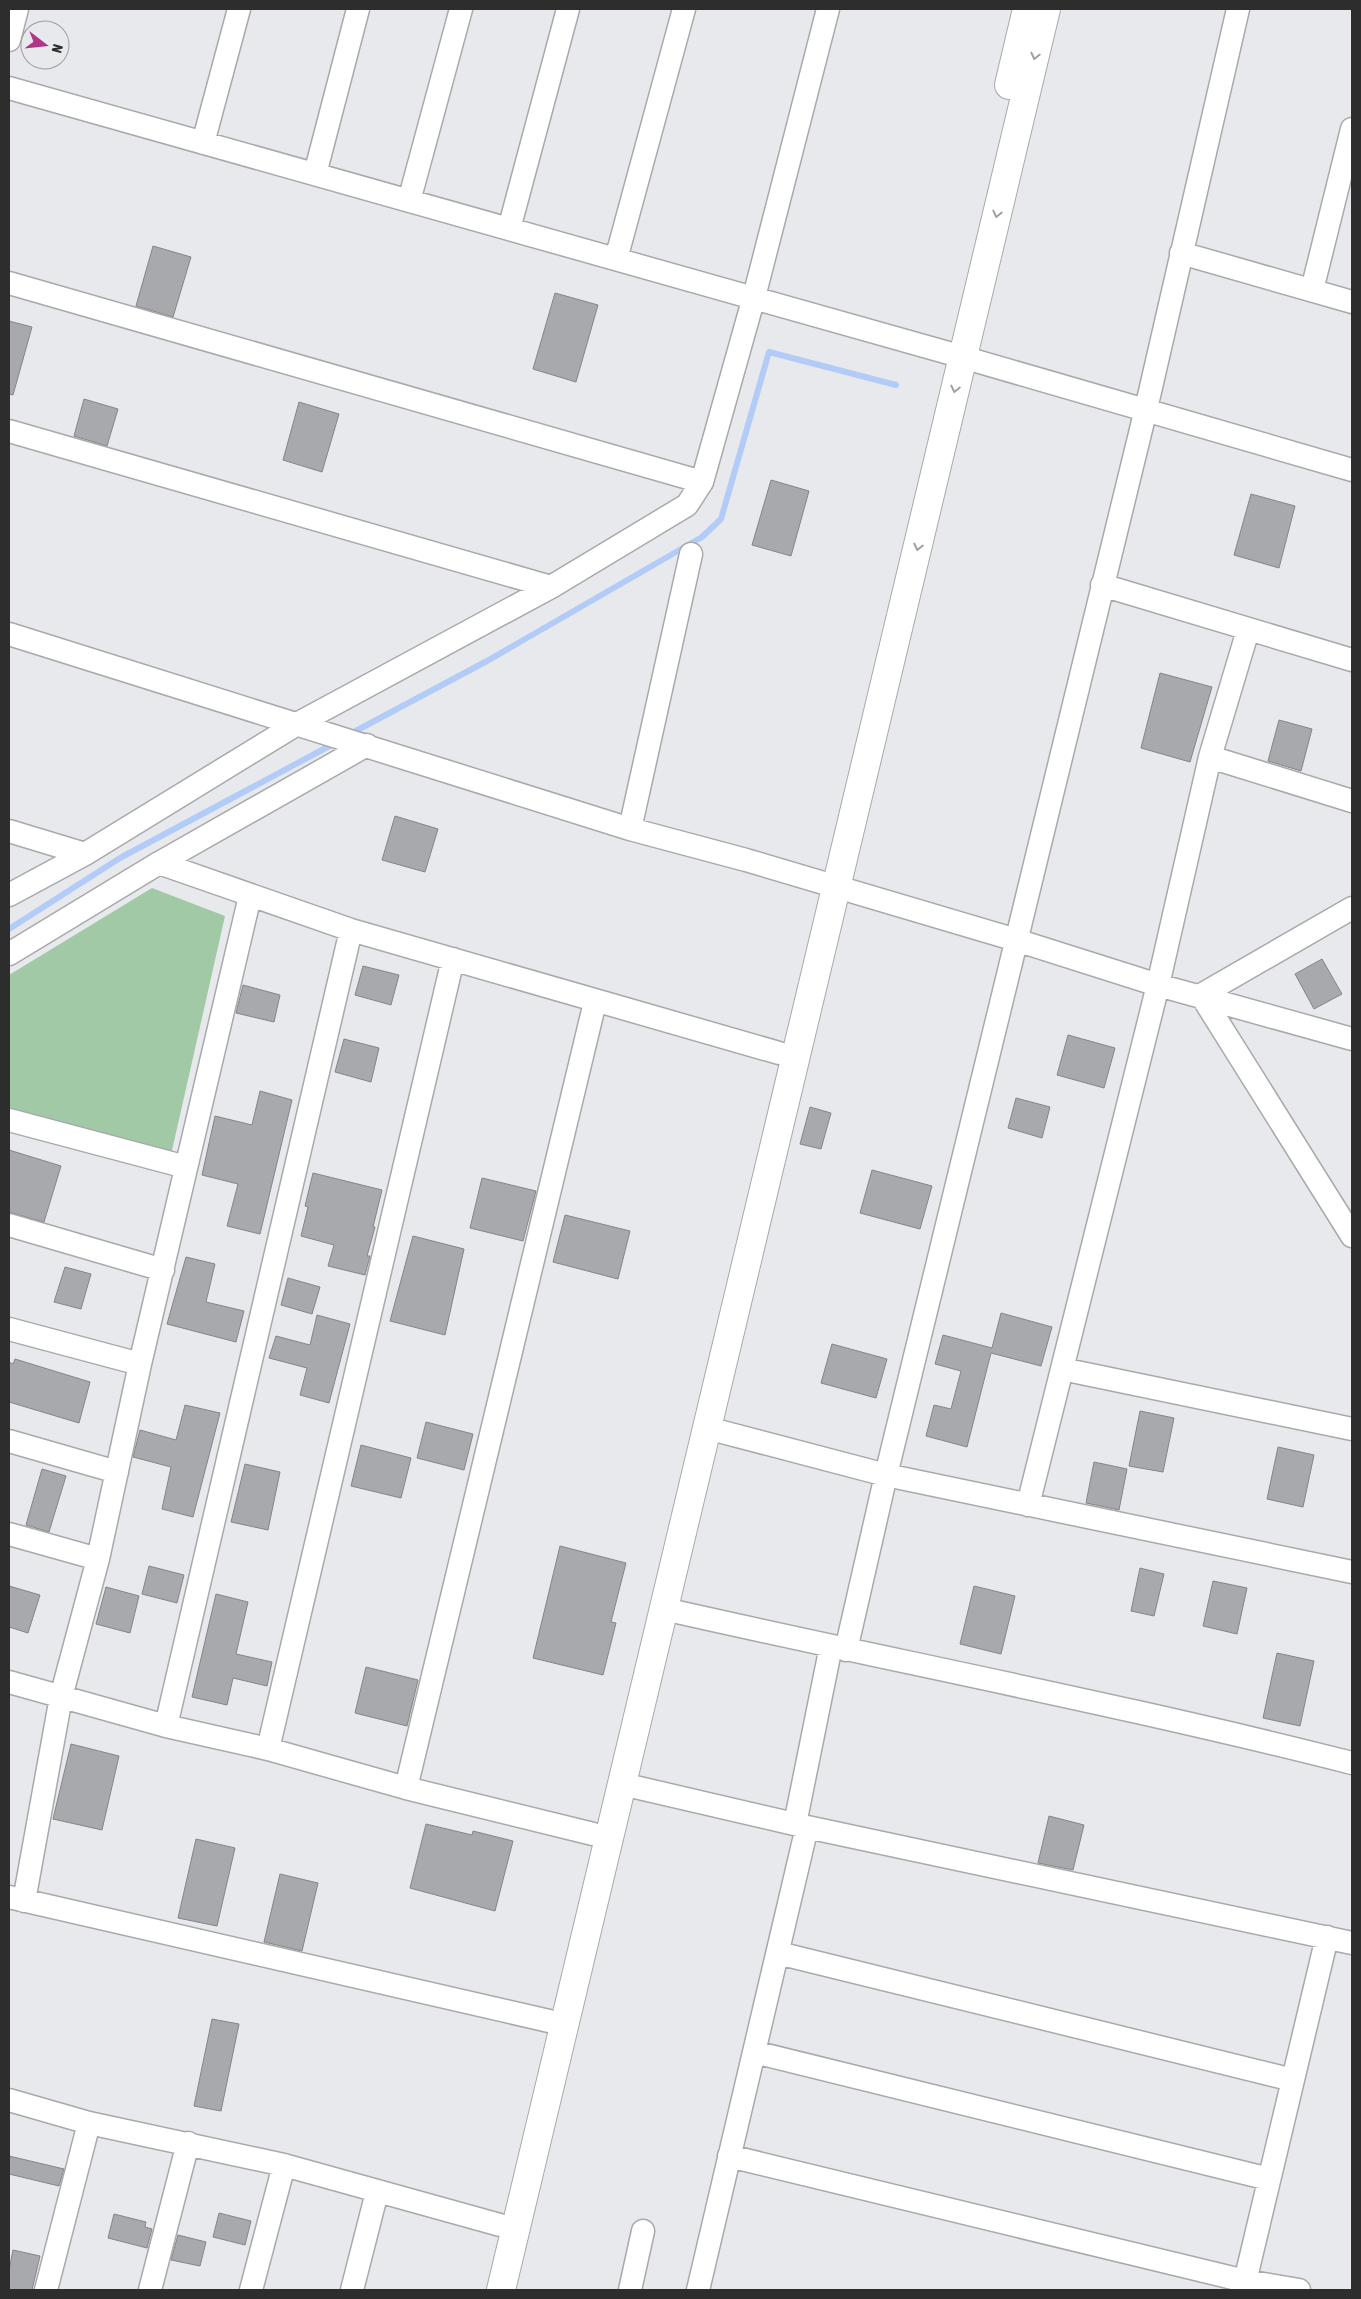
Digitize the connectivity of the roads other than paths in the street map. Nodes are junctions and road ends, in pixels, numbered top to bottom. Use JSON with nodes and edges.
{"nodes":[{"id":1,"x":17,"y":9,"type":"edge"},
{"id":2,"x":238,"y":9,"type":"edge"},
{"id":3,"x":358,"y":9,"type":"edge"},
{"id":4,"x":461,"y":9,"type":"edge"},
{"id":5,"x":568,"y":9,"type":"edge"},
{"id":6,"x":684,"y":9,"type":"edge"},
{"id":7,"x":828,"y":9,"type":"edge"},
{"id":8,"x":1027,"y":9,"type":"edge"},
{"id":9,"x":1046,"y":9,"type":"edge"},
{"id":10,"x":1238,"y":9,"type":"edge"},
{"id":11,"x":9,"y":40,"type":"edge"},
{"id":12,"x":9,"y":88,"type":"edge"},
{"id":13,"x":1352,"y":129,"type":"edge"},
{"id":14,"x":203,"y":143,"type":"junction"},
{"id":15,"x":315,"y":174,"type":"junction"},
{"id":16,"x":409,"y":200,"type":"junction"},
{"id":17,"x":510,"y":229,"type":"junction"},
{"id":18,"x":1181,"y":253,"type":"junction"},
{"id":19,"x":616,"y":259,"type":"junction"},
{"id":20,"x":9,"y":283,"type":"edge"},
{"id":21,"x":1312,"y":290,"type":"junction"},
{"id":22,"x":754,"y":298,"type":"junction"},
{"id":23,"x":1352,"y":302,"type":"edge"},
{"id":24,"x":954,"y":354,"type":"junction"},
{"id":25,"x":1146,"y":409,"type":"junction"},
{"id":26,"x":9,"y":431,"type":"edge"},
{"id":27,"x":1352,"y":470,"type":"edge"},
{"id":28,"x":702,"y":482,"type":"junction"},
{"id":29,"x":691,"y":554,"type":"dead end"},
{"id":30,"x":1102,"y":584,"type":"junction"},
{"id":31,"x":551,"y":588,"type":"junction"},
{"id":32,"x":1248,"y":630,"type":"junction"},
{"id":33,"x":9,"y":634,"type":"edge"},
{"id":34,"x":1352,"y":660,"type":"edge"},
{"id":35,"x":297,"y":724,"type":"junction"},
{"id":36,"x":367,"y":745,"type":"junction"},
{"id":37,"x":1210,"y":757,"type":"junction"},
{"id":38,"x":1352,"y":801,"type":"edge"},
{"id":39,"x":630,"y":829,"type":"junction"},
{"id":40,"x":9,"y":831,"type":"edge"},
{"id":41,"x":85,"y":854,"type":"junction"},
{"id":42,"x":159,"y":864,"type":"junction"},
{"id":43,"x":828,"y":884,"type":"junction"},
{"id":44,"x":9,"y":895,"type":"edge"},
{"id":45,"x":250,"y":896,"type":"junction"},
{"id":46,"x":1352,"y":908,"type":"edge"},
{"id":47,"x":351,"y":930,"type":"junction"},
{"id":48,"x":1016,"y":940,"type":"junction"},
{"id":49,"x":9,"y":954,"type":"edge"},
{"id":50,"x":453,"y":959,"type":"junction"},
{"id":51,"x":1158,"y":985,"type":"junction"},
{"id":52,"x":1201,"y":995,"type":"junction"},
{"id":53,"x":595,"y":1002,"type":"junction"},
{"id":54,"x":1352,"y":1039,"type":"edge"},
{"id":55,"x":779,"y":1053,"type":"junction"},
{"id":56,"x":9,"y":1120,"type":"edge"},
{"id":57,"x":186,"y":1167,"type":"junction"},
{"id":58,"x":9,"y":1225,"type":"edge"},
{"id":59,"x":1352,"y":1236,"type":"edge"},
{"id":60,"x":163,"y":1270,"type":"junction"},
{"id":61,"x":9,"y":1329,"type":"edge"},
{"id":62,"x":140,"y":1364,"type":"junction"},
{"id":63,"x":1062,"y":1369,"type":"junction"},
{"id":64,"x":707,"y":1428,"type":"junction"},
{"id":65,"x":1352,"y":1429,"type":"edge"},
{"id":66,"x":9,"y":1441,"type":"edge"},
{"id":67,"x":117,"y":1472,"type":"junction"},
{"id":68,"x":886,"y":1475,"type":"junction"},
{"id":69,"x":1028,"y":1504,"type":"junction"},
{"id":70,"x":9,"y":1534,"type":"edge"},
{"id":71,"x":98,"y":1559,"type":"junction"},
{"id":72,"x":1352,"y":1572,"type":"edge"},
{"id":73,"x":664,"y":1609,"type":"junction"},
{"id":74,"x":838,"y":1648,"type":"junction"},
{"id":75,"x":9,"y":1682,"type":"edge"},
{"id":76,"x":61,"y":1697,"type":"junction"},
{"id":77,"x":166,"y":1726,"type":"junction"},
{"id":78,"x":268,"y":1749,"type":"junction"},
{"id":79,"x":1352,"y":1763,"type":"edge"},
{"id":80,"x":622,"y":1784,"type":"junction"},
{"id":81,"x":406,"y":1788,"type":"junction"},
{"id":82,"x":801,"y":1826,"type":"junction"},
{"id":83,"x":593,"y":1834,"type":"junction"},
{"id":84,"x":16,"y":1899,"type":"edge"},
{"id":85,"x":1327,"y":1937,"type":"junction"},
{"id":86,"x":1352,"y":1943,"type":"edge"},
{"id":87,"x":778,"y":1953,"type":"junction"},
{"id":88,"x":549,"y":2021,"type":"junction"},
{"id":89,"x":754,"y":2052,"type":"junction"},
{"id":90,"x":1293,"y":2080,"type":"junction"},
{"id":91,"x":9,"y":2102,"type":"edge"},
{"id":92,"x":89,"y":2123,"type":"junction"},
{"id":93,"x":188,"y":2143,"type":"junction"},
{"id":94,"x":729,"y":2156,"type":"junction"},
{"id":95,"x":284,"y":2165,"type":"junction"},
{"id":96,"x":1270,"y":2179,"type":"junction"},
{"id":97,"x":377,"y":2192,"type":"junction"},
{"id":98,"x":500,"y":2226,"type":"junction"},
{"id":99,"x":643,"y":2232,"type":"dead end"},
{"id":100,"x":1244,"y":2286,"type":"edge"},
{"id":101,"x":46,"y":2290,"type":"edge"},
{"id":102,"x":150,"y":2290,"type":"edge"},
{"id":103,"x":251,"y":2290,"type":"edge"},
{"id":104,"x":352,"y":2290,"type":"edge"},
{"id":105,"x":485,"y":2290,"type":"edge"},
{"id":106,"x":500,"y":2290,"type":"edge"},
{"id":107,"x":630,"y":2290,"type":"edge"},
{"id":108,"x":698,"y":2290,"type":"edge"},
{"id":109,"x":1299,"y":2290,"type":"edge"}],
"edges":[{"from":1,"to":11,"type":"street"},
{"from":2,"to":14,"type":"street"},
{"from":3,"to":15,"type":"street"},
{"from":4,"to":16,"type":"street"},
{"from":5,"to":17,"type":"street"},
{"from":6,"to":19,"type":"street"},
{"from":7,"to":22,"type":"street"},
{"from":8,"to":24,"type":"street"},
{"from":9,"to":24,"type":"street","one_way":true},
{"from":10,"to":18,"type":"street"},
{"from":12,"to":14,"type":"street"},
{"from":13,"to":21,"type":"street"},
{"from":14,"to":15,"type":"street"},
{"from":15,"to":16,"type":"street"},
{"from":16,"to":17,"type":"street"},
{"from":17,"to":19,"type":"street"},
{"from":18,"to":21,"type":"street"},
{"from":18,"to":25,"type":"street"},
{"from":19,"to":22,"type":"street"},
{"from":20,"to":28,"type":"street"},
{"from":21,"to":23,"type":"street"},
{"from":22,"to":24,"type":"street"},
{"from":22,"to":28,"type":"street"},
{"from":24,"to":25,"type":"street"},
{"from":24,"to":43,"type":"street"},
{"from":25,"to":27,"type":"street"},
{"from":25,"to":30,"type":"street"},
{"from":26,"to":31,"type":"street"},
{"from":28,"to":31,"type":"street"},
{"from":29,"to":39,"type":"street"},
{"from":30,"to":32,"type":"street"},
{"from":30,"to":48,"type":"street"},
{"from":31,"to":35,"type":"street"},
{"from":32,"to":34,"type":"street"},
{"from":32,"to":37,"type":"street"},
{"from":33,"to":35,"type":"street"},
{"from":35,"to":36,"type":"street"},
{"from":35,"to":41,"type":"street"},
{"from":36,"to":39,"type":"street"},
{"from":36,"to":42,"type":"street"},
{"from":37,"to":38,"type":"street"},
{"from":37,"to":51,"type":"street"},
{"from":39,"to":43,"type":"street"},
{"from":40,"to":41,"type":"street"},
{"from":41,"to":44,"type":"street"},
{"from":42,"to":45,"type":"street"},
{"from":42,"to":49,"type":"street"},
{"from":43,"to":48,"type":"street"},
{"from":43,"to":55,"type":"street"},
{"from":43,"to":64,"type":"street"},
{"from":45,"to":47,"type":"street"},
{"from":45,"to":57,"type":"street"},
{"from":46,"to":52,"type":"street"},
{"from":47,"to":50,"type":"street"},
{"from":47,"to":77,"type":"street"},
{"from":48,"to":51,"type":"street"},
{"from":48,"to":68,"type":"street"},
{"from":50,"to":53,"type":"street"},
{"from":50,"to":78,"type":"street"},
{"from":51,"to":52,"type":"street"},
{"from":51,"to":63,"type":"street"},
{"from":52,"to":54,"type":"street"},
{"from":52,"to":59,"type":"street"},
{"from":53,"to":55,"type":"street"},
{"from":53,"to":81,"type":"street"},
{"from":55,"to":83,"type":"street"},
{"from":56,"to":57,"type":"street"},
{"from":57,"to":60,"type":"street"},
{"from":58,"to":60,"type":"street"},
{"from":60,"to":62,"type":"street"},
{"from":61,"to":62,"type":"street"},
{"from":62,"to":67,"type":"street"},
{"from":63,"to":65,"type":"street"},
{"from":63,"to":69,"type":"street"},
{"from":64,"to":68,"type":"street"},
{"from":64,"to":73,"type":"street"},
{"from":66,"to":67,"type":"street"},
{"from":67,"to":71,"type":"street"},
{"from":68,"to":69,"type":"street"},
{"from":68,"to":74,"type":"street"},
{"from":69,"to":72,"type":"street"},
{"from":70,"to":71,"type":"street"},
{"from":71,"to":76,"type":"street"},
{"from":73,"to":74,"type":"street"},
{"from":73,"to":80,"type":"street"},
{"from":74,"to":79,"type":"street"},
{"from":74,"to":82,"type":"street"},
{"from":75,"to":76,"type":"street"},
{"from":76,"to":77,"type":"street"},
{"from":76,"to":84,"type":"street"},
{"from":77,"to":78,"type":"street"},
{"from":78,"to":81,"type":"street"},
{"from":80,"to":82,"type":"street"},
{"from":80,"to":106,"type":"street"},
{"from":81,"to":83,"type":"street"},
{"from":82,"to":85,"type":"street"},
{"from":82,"to":87,"type":"street"},
{"from":83,"to":88,"type":"street"},
{"from":84,"to":88,"type":"street"},
{"from":85,"to":86,"type":"street"},
{"from":85,"to":90,"type":"street"},
{"from":87,"to":89,"type":"street"},
{"from":87,"to":90,"type":"street"},
{"from":88,"to":98,"type":"street"},
{"from":89,"to":94,"type":"street"},
{"from":89,"to":96,"type":"street"},
{"from":90,"to":96,"type":"street"},
{"from":91,"to":92,"type":"street"},
{"from":92,"to":93,"type":"street"},
{"from":92,"to":101,"type":"street"},
{"from":93,"to":95,"type":"street"},
{"from":93,"to":102,"type":"street"},
{"from":94,"to":100,"type":"street"},
{"from":94,"to":108,"type":"street"},
{"from":95,"to":97,"type":"street"},
{"from":95,"to":103,"type":"street"},
{"from":96,"to":100,"type":"street"},
{"from":97,"to":98,"type":"street"},
{"from":97,"to":104,"type":"street"},
{"from":98,"to":105,"type":"street"},
{"from":99,"to":107,"type":"street"},
{"from":100,"to":109,"type":"street"}]}
